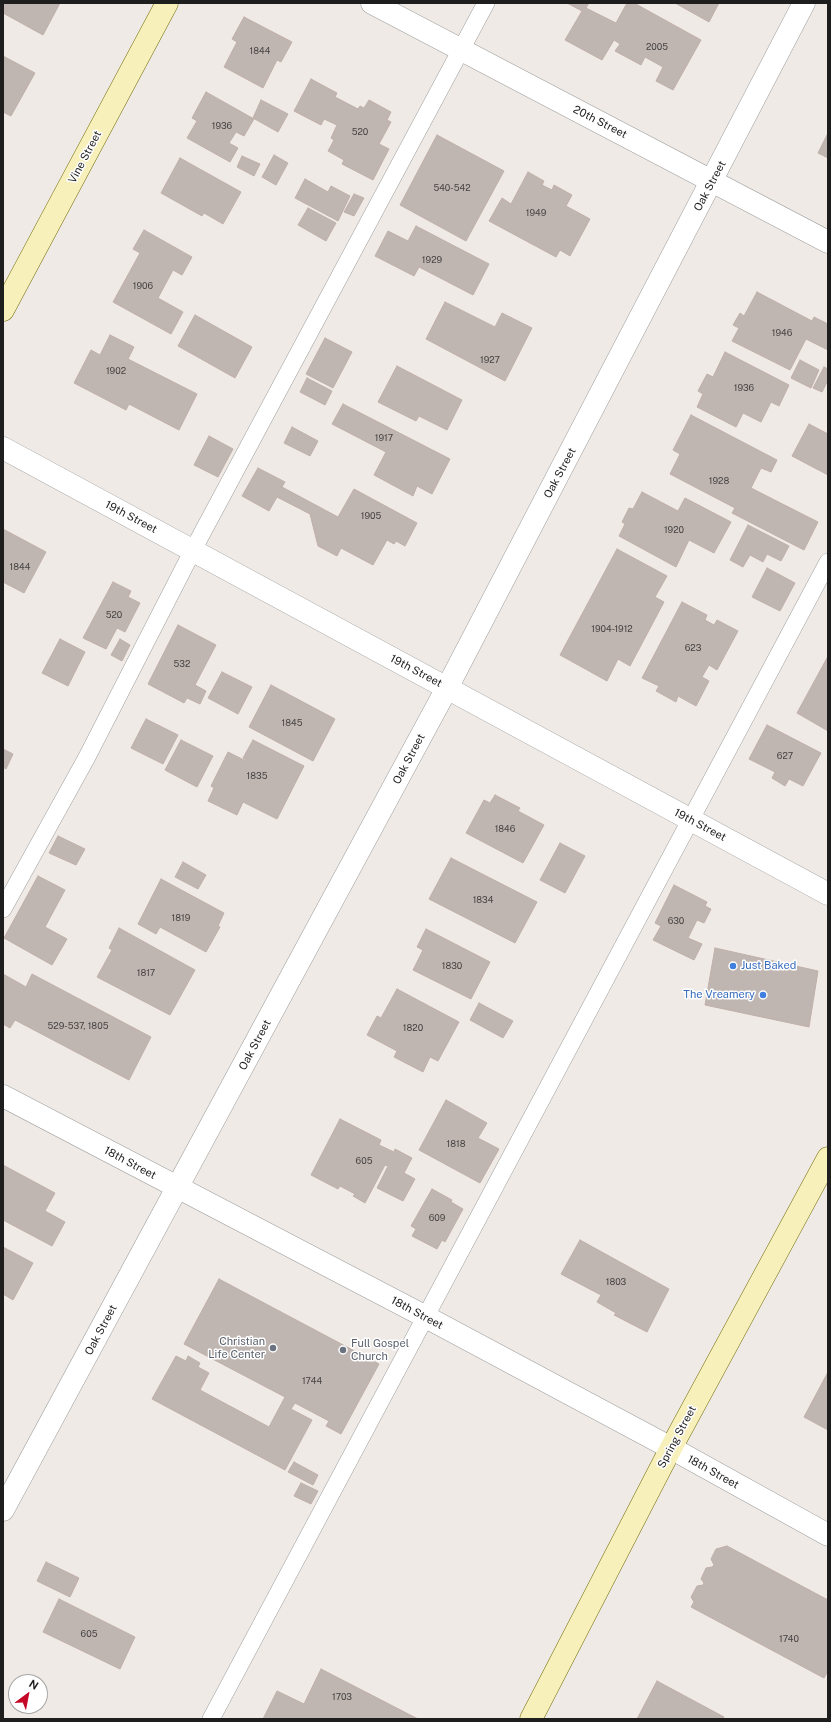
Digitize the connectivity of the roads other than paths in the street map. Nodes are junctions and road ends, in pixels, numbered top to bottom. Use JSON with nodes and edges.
{"nodes":[{"id":1,"x":167,"y":3,"type":"edge"},
{"id":2,"x":372,"y":3,"type":"edge"},
{"id":3,"x":486,"y":3,"type":"edge"},
{"id":4,"x":804,"y":3,"type":"edge"},
{"id":5,"x":461,"y":50,"type":"junction"},
{"id":6,"x":712,"y":180,"type":"junction"},
{"id":7,"x":828,"y":242,"type":"edge"},
{"id":8,"x":3,"y":310,"type":"edge"},
{"id":9,"x":3,"y":448,"type":"edge"},
{"id":10,"x":193,"y":550,"type":"junction"},
{"id":11,"x":828,"y":562,"type":"edge"},
{"id":12,"x":447,"y":688,"type":"junction"},
{"id":13,"x":690,"y":820,"type":"junction"},
{"id":14,"x":828,"y":894,"type":"edge"},
{"id":15,"x":3,"y":909,"type":"edge"},
{"id":16,"x":3,"y":1096,"type":"edge"},
{"id":17,"x":828,"y":1158,"type":"edge"},
{"id":18,"x":178,"y":1188,"type":"junction"},
{"id":19,"x":426,"y":1317,"type":"junction"},
{"id":20,"x":671,"y":1448,"type":"junction"},
{"id":21,"x":3,"y":1510,"type":"edge"},
{"id":22,"x":828,"y":1535,"type":"edge"},
{"id":23,"x":211,"y":1719,"type":"edge"},
{"id":24,"x":531,"y":1719,"type":"edge"}],
"edges":[{"from":1,"to":8,"type":"main road","name":"Vine Street"},
{"from":2,"to":5,"type":"street","name":"20th Street"},
{"from":3,"to":5,"type":"lane"},
{"from":4,"to":6,"type":"street","name":"Oak Street"},
{"from":5,"to":6,"type":"street","name":"20th Street"},
{"from":5,"to":10,"type":"lane"},
{"from":6,"to":7,"type":"street","name":"20th Street"},
{"from":6,"to":12,"type":"street","name":"Oak Street"},
{"from":9,"to":10,"type":"street","name":"19th Street"},
{"from":10,"to":12,"type":"street","name":"19th Street"},
{"from":10,"to":15,"type":"lane"},
{"from":11,"to":13,"type":"lane"},
{"from":12,"to":13,"type":"street","name":"19th Street"},
{"from":12,"to":18,"type":"street","name":"Oak Street"},
{"from":13,"to":14,"type":"street","name":"19th Street"},
{"from":13,"to":19,"type":"lane"},
{"from":16,"to":18,"type":"street","name":"18th Street"},
{"from":17,"to":20,"type":"main road","name":"Spring Street"},
{"from":18,"to":19,"type":"street","name":"18th Street"},
{"from":18,"to":21,"type":"street","name":"Oak Street"},
{"from":19,"to":20,"type":"street","name":"18th Street"},
{"from":19,"to":23,"type":"lane"},
{"from":20,"to":22,"type":"street","name":"18th Street"},
{"from":20,"to":24,"type":"main road","name":"Spring Street"}]}
